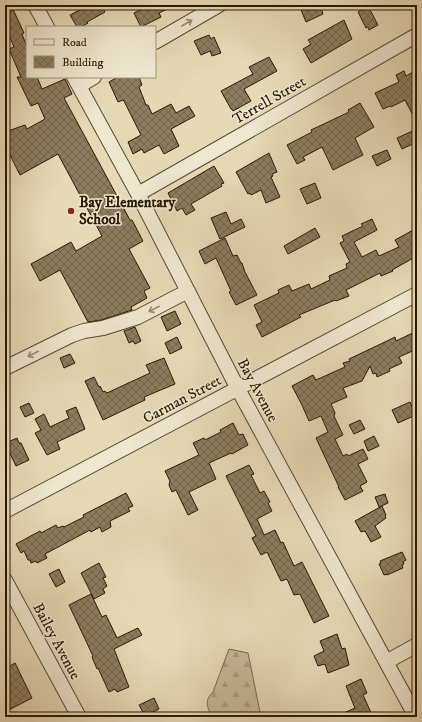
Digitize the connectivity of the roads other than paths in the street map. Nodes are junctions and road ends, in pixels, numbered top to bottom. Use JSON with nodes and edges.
{"nodes":[{"id":1,"x":35,"y":5,"type":"edge"},
{"id":2,"x":219,"y":5,"type":"edge"},
{"id":3,"x":46,"y":26,"type":"edge"},
{"id":4,"x":417,"y":35,"type":"edge"},
{"id":5,"x":156,"y":41,"type":"edge"},
{"id":6,"x":90,"y":78,"type":"edge"},
{"id":7,"x":77,"y":81,"type":"edge"},
{"id":8,"x":138,"y":194,"type":"junction"},
{"id":9,"x":188,"y":291,"type":"junction"},
{"id":10,"x":417,"y":294,"type":"edge"},
{"id":11,"x":5,"y":368,"type":"edge"},
{"id":12,"x":238,"y":389,"type":"junction"},
{"id":13,"x":5,"y":511,"type":"edge"},
{"id":14,"x":5,"y":580,"type":"edge"},
{"id":15,"x":417,"y":645,"type":"edge"},
{"id":16,"x":386,"y":662,"type":"junction"},
{"id":17,"x":79,"y":717,"type":"edge"},
{"id":18,"x":416,"y":717,"type":"edge"}],
"edges":[{"from":1,"to":3,"type":"street"},
{"from":5,"to":2,"type":"street","one_way":true},
{"from":4,"to":8,"type":"street","name":"Terrell Street"},
{"from":6,"to":7,"type":"street"},
{"from":7,"to":8,"type":"street","name":"Bay Avenue"},
{"from":8,"to":9,"type":"street","name":"Bay Avenue"},
{"from":9,"to":11,"type":"street","one_way":true},
{"from":9,"to":12,"type":"street","name":"Bay Avenue"},
{"from":10,"to":12,"type":"street","name":"Carman Street"},
{"from":12,"to":13,"type":"street","name":"Carman Street"},
{"from":12,"to":16,"type":"street","name":"Bay Avenue"},
{"from":14,"to":17,"type":"street","name":"Bailey Avenue"},
{"from":15,"to":16,"type":"street"},
{"from":16,"to":18,"type":"street","name":"Bay Avenue"}]}
